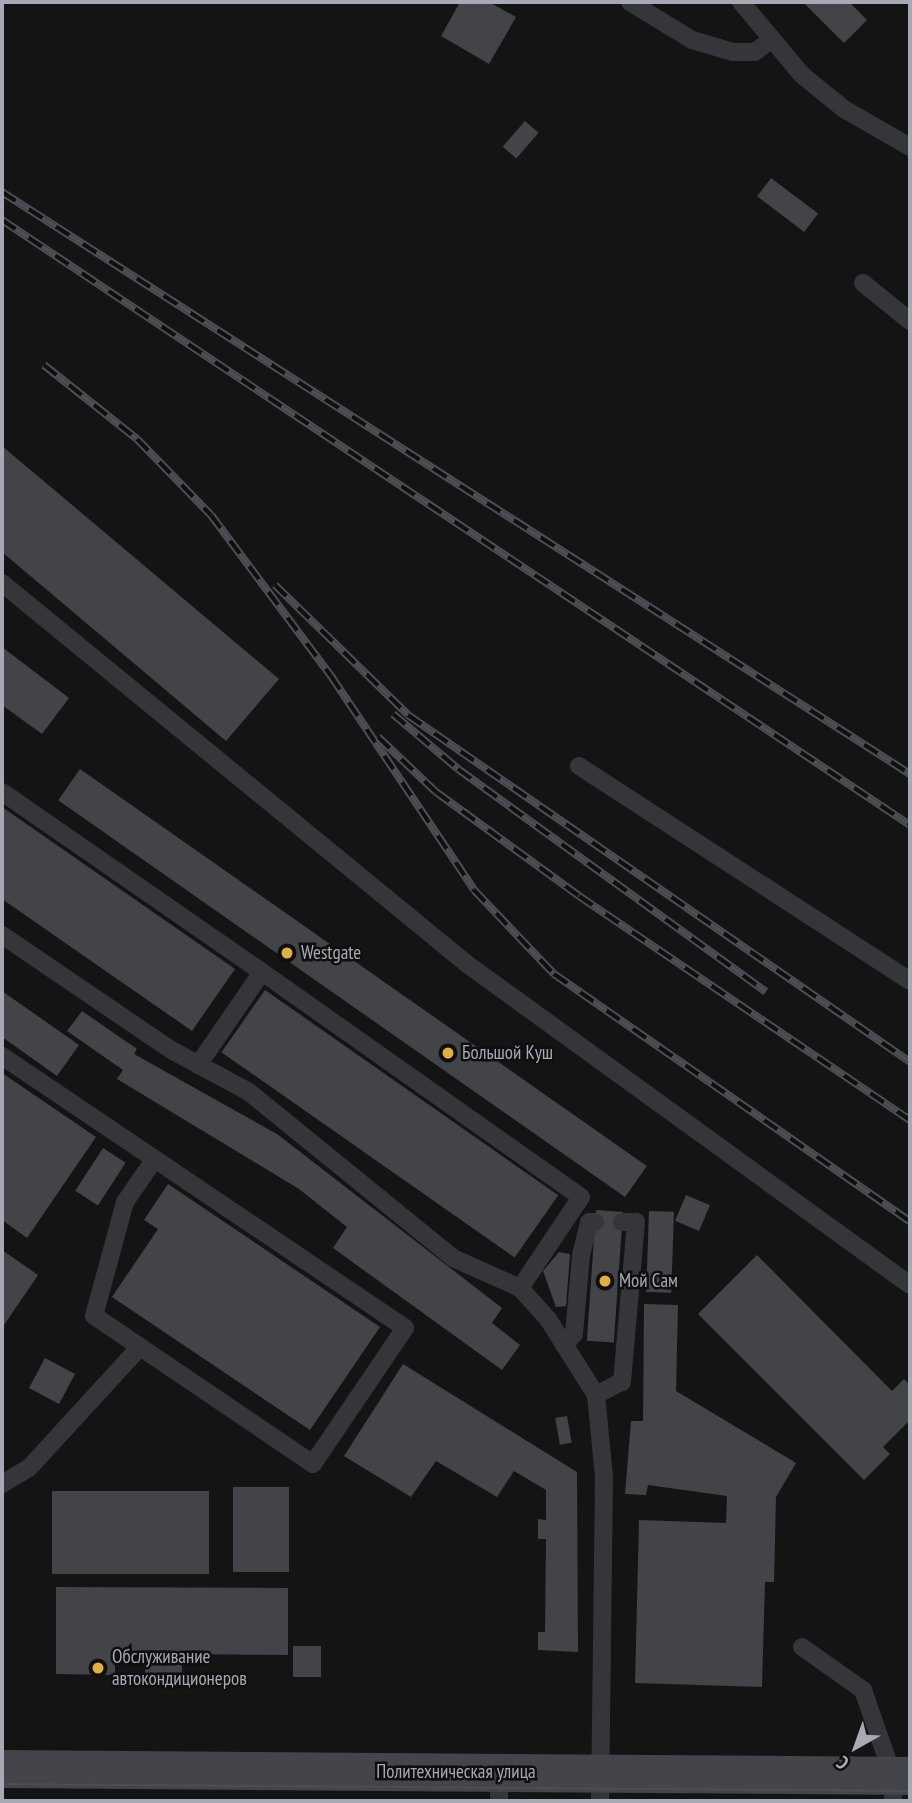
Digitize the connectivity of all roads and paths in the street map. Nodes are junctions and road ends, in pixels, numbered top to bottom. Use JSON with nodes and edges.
{"nodes":[{"id":1,"x":630,"y":2,"type":"edge"},
{"id":2,"x":741,"y":2,"type":"edge"},
{"id":3,"x":769,"y":41,"type":"junction"},
{"id":4,"x":910,"y":147,"type":"edge"},
{"id":5,"x":863,"y":283,"type":"dead end"},
{"id":6,"x":910,"y":321,"type":"edge"},
{"id":7,"x":2,"y":583,"type":"edge"},
{"id":8,"x":579,"y":766,"type":"dead end"},
{"id":9,"x":2,"y":792,"type":"edge"},
{"id":10,"x":2,"y":935,"type":"edge"},
{"id":11,"x":262,"y":972,"type":"junction"},
{"id":12,"x":910,"y":981,"type":"edge"},
{"id":13,"x":2,"y":1056,"type":"edge"},
{"id":14,"x":198,"y":1065,"type":"junction"},
{"id":15,"x":155,"y":1160,"type":"junction"},
{"id":16,"x":595,"y":1222,"type":"dead end"},
{"id":17,"x":622,"y":1222,"type":"dead end"},
{"id":18,"x":910,"y":1285,"type":"edge"},
{"id":19,"x":520,"y":1288,"type":"junction"},
{"id":20,"x":564,"y":1345,"type":"junction"},
{"id":21,"x":140,"y":1347,"type":"junction"},
{"id":22,"x":596,"y":1395,"type":"junction"},
{"id":23,"x":2,"y":1484,"type":"edge"},
{"id":24,"x":802,"y":1647,"type":"dead end"},
{"id":25,"x":2,"y":1769,"type":"edge"},
{"id":26,"x":898,"y":1784,"type":"edge"},
{"id":27,"x":499,"y":1787,"type":"edge"},
{"id":28,"x":599,"y":1787,"type":"edge"},
{"id":29,"x":789,"y":1788,"type":"edge"}],
"edges":[{"from":1,"to":3,"type":"lane"},
{"from":2,"to":3,"type":"lane"},
{"from":3,"to":4,"type":"lane"},
{"from":5,"to":6,"type":"lane"},
{"from":7,"to":18,"type":"lane"},
{"from":8,"to":12,"type":"lane"},
{"from":9,"to":11,"type":"lane"},
{"from":10,"to":14,"type":"lane"},
{"from":11,"to":14,"type":"lane"},
{"from":11,"to":19,"type":"lane"},
{"from":13,"to":15,"type":"lane"},
{"from":14,"to":19,"type":"lane"},
{"from":15,"to":21,"type":"lane"},
{"from":15,"to":21,"type":"lane"},
{"from":16,"to":20,"type":"lane"},
{"from":17,"to":22,"type":"lane"},
{"from":19,"to":20,"type":"lane"},
{"from":20,"to":22,"type":"lane"},
{"from":21,"to":23,"type":"lane"},
{"from":22,"to":28,"type":"lane"},
{"from":24,"to":26,"type":"lane"},
{"from":25,"to":27,"type":"main road","name":"Политехническая улица"},
{"from":26,"to":29,"type":"main road","name":"Политехническая улица"},
{"from":27,"to":28,"type":"main road","name":"Политехническая улица"},
{"from":28,"to":29,"type":"main road","name":"Политехническая улица"}]}
